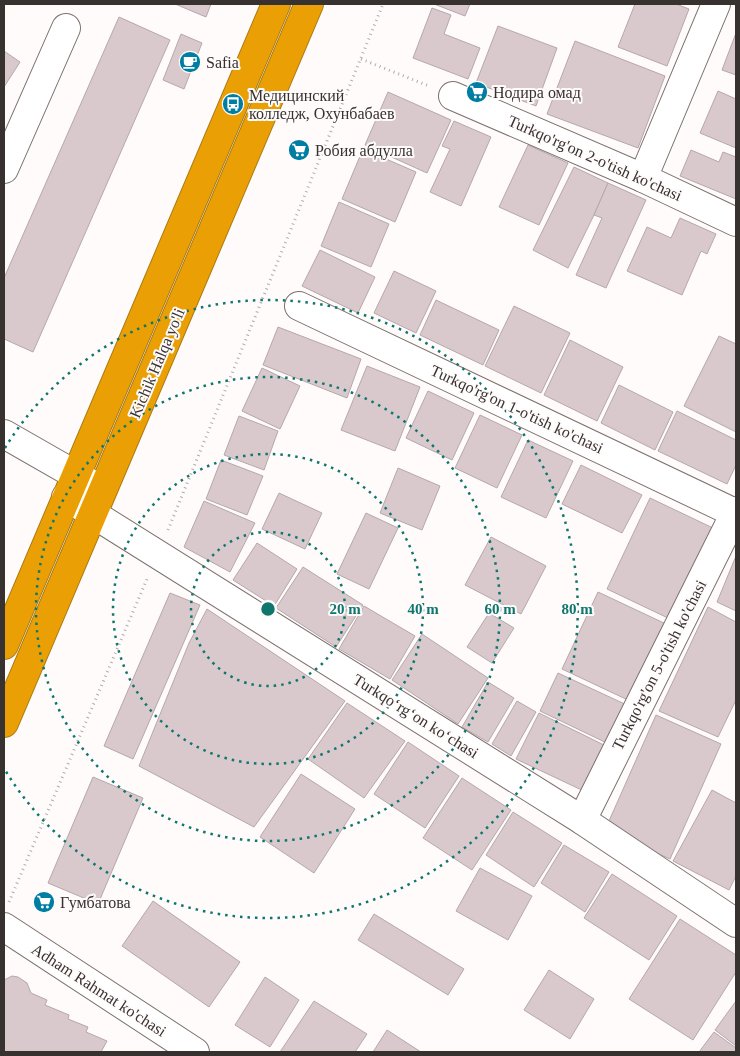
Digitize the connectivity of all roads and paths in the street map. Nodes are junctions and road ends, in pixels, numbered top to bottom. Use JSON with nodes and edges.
{"nodes":[{"id":1,"x":276,"y":4,"type":"edge"},
{"id":2,"x":309,"y":4,"type":"edge"},
{"id":3,"x":383,"y":4,"type":"edge"},
{"id":4,"x":716,"y":4,"type":"edge"},
{"id":5,"x":66,"y":28,"type":"dead end"},
{"id":6,"x":361,"y":59,"type":"junction"},
{"id":7,"x":453,"y":96,"type":"joint"},
{"id":8,"x":4,"y":169,"type":"edge"},
{"id":9,"x":643,"y":178,"type":"junction"},
{"id":10,"x":736,"y":222,"type":"edge"},
{"id":11,"x":299,"y":306,"type":"dead end"},
{"id":12,"x":4,"y":434,"type":"edge"},
{"id":13,"x":71,"y":486,"type":"junction"},
{"id":14,"x":98,"y":502,"type":"junction"},
{"id":15,"x":736,"y":512,"type":"edge"},
{"id":16,"x":158,"y":554,"type":"junction"},
{"id":17,"x":4,"y":645,"type":"edge"},
{"id":18,"x":4,"y":723,"type":"edge"},
{"id":19,"x":582,"y":820,"type":"junction"},
{"id":20,"x":6,"y":916,"type":"edge"},
{"id":21,"x":736,"y":923,"type":"edge"},
{"id":22,"x":195,"y":1052,"type":"edge"}],
"edges":[{"from":1,"to":13,"type":"highway","name":"Kichik Halqa yo'li"},
{"from":2,"to":14,"type":"highway","name":"Kichik Halqa yo'li"},
{"from":3,"to":6,"type":"path"},
{"from":4,"to":9,"type":"street"},
{"from":5,"to":8,"type":"street"},
{"from":6,"to":7,"type":"path"},
{"from":6,"to":16,"type":"path"},
{"from":7,"to":9,"type":"street","name":"Turkqo'rg'on 2-o'tish ko'chasi"},
{"from":9,"to":10,"type":"street","name":"Turkqo'rg'on 2-o'tish ko'chasi"},
{"from":11,"to":15,"type":"street","name":"Turkqo'rg'on 1-o'tish ko'chasi"},
{"from":12,"to":13,"type":"street","name":"Turkqoʻrgʻon koʻchasi"},
{"from":13,"to":14,"type":"street","name":"Turkqoʻrgʻon koʻchasi"},
{"from":13,"to":17,"type":"highway","name":"Kichik Halqa yo'li"},
{"from":14,"to":16,"type":"street","name":"Turkqoʻrgʻon koʻchasi"},
{"from":14,"to":18,"type":"highway","name":"Kichik Halqa yo'li"},
{"from":15,"to":19,"type":"street","name":"Turkqo'rg'on 5-o'tish ko'chasi"},
{"from":16,"to":19,"type":"street","name":"Turkqoʻrgʻon koʻchasi"},
{"from":16,"to":20,"type":"path"},
{"from":19,"to":21,"type":"street","name":"Turkqoʻrgʻon koʻchasi"},
{"from":20,"to":22,"type":"street","name":"Adham Rahmat ko'chasi"}]}
